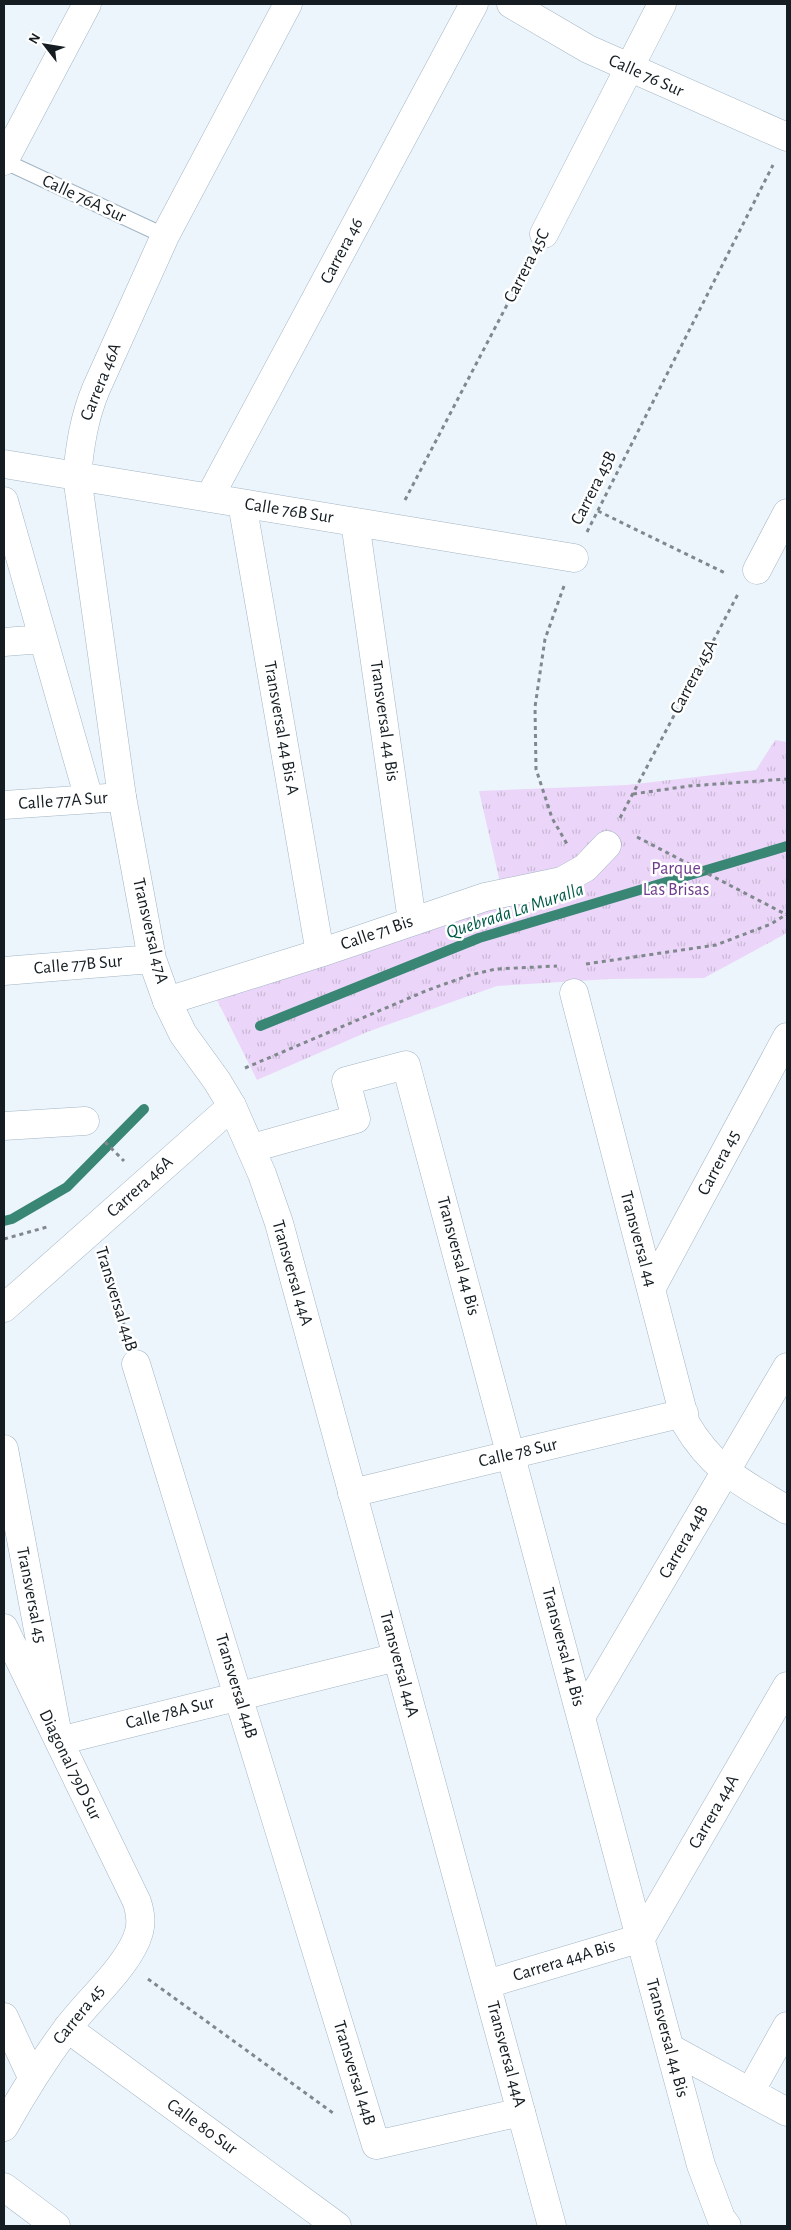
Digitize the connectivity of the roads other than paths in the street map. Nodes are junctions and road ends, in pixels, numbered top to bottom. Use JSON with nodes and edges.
{"nodes":[{"id":1,"x":87,"y":4,"type":"edge"},
{"id":2,"x":288,"y":4,"type":"edge"},
{"id":3,"x":474,"y":4,"type":"edge"},
{"id":4,"x":510,"y":4,"type":"edge"},
{"id":5,"x":662,"y":4,"type":"edge"},
{"id":6,"x":629,"y":68,"type":"junction"},
{"id":7,"x":787,"y":137,"type":"edge"},
{"id":8,"x":4,"y":161,"type":"edge"},
{"id":9,"x":544,"y":234,"type":"road end"},
{"id":10,"x":165,"y":236,"type":"junction"},
{"id":11,"x":4,"y":464,"type":"edge"},
{"id":12,"x":77,"y":476,"type":"junction"},
{"id":13,"x":209,"y":498,"type":"junction"},
{"id":14,"x":4,"y":501,"type":"edge"},
{"id":15,"x":242,"y":503,"type":"junction"},
{"id":16,"x":787,"y":513,"type":"edge"},
{"id":17,"x":355,"y":522,"type":"junction"},
{"id":18,"x":574,"y":558,"type":"road end"},
{"id":19,"x":751,"y":576,"type":"road end"},
{"id":20,"x":43,"y":639,"type":"junction"},
{"id":21,"x":4,"y":642,"type":"edge"},
{"id":22,"x":122,"y":797,"type":"junction"},
{"id":23,"x":89,"y":799,"type":"junction"},
{"id":24,"x":4,"y":805,"type":"edge"},
{"id":25,"x":612,"y":836,"type":"road end"},
{"id":26,"x":412,"y":921,"type":"junction"},
{"id":27,"x":320,"y":953,"type":"junction"},
{"id":28,"x":152,"y":959,"type":"junction"},
{"id":29,"x":4,"y":971,"type":"edge"},
{"id":30,"x":574,"y":993,"type":"dead end"},
{"id":31,"x":167,"y":1001,"type":"junction"},
{"id":32,"x":787,"y":1037,"type":"edge"},
{"id":33,"x":232,"y":1106,"type":"junction"},
{"id":34,"x":4,"y":1126,"type":"edge"},
{"id":35,"x":93,"y":1130,"type":"road end"},
{"id":36,"x":252,"y":1148,"type":"junction"},
{"id":37,"x":651,"y":1289,"type":"junction"},
{"id":38,"x":4,"y":1308,"type":"edge"},
{"id":39,"x":136,"y":1364,"type":"road end"},
{"id":40,"x":787,"y":1367,"type":"edge"},
{"id":41,"x":684,"y":1413,"type":"junction"},
{"id":42,"x":4,"y":1449,"type":"edge"},
{"id":43,"x":511,"y":1455,"type":"junction"},
{"id":44,"x":726,"y":1472,"type":"junction"},
{"id":45,"x":352,"y":1492,"type":"junction"},
{"id":46,"x":787,"y":1510,"type":"edge"},
{"id":47,"x":4,"y":1628,"type":"edge"},
{"id":48,"x":398,"y":1657,"type":"junction"},
{"id":49,"x":787,"y":1686,"type":"edge"},
{"id":50,"x":239,"y":1696,"type":"junction"},
{"id":51,"x":582,"y":1718,"type":"junction"},
{"id":52,"x":58,"y":1741,"type":"junction"},
{"id":53,"x":137,"y":1902,"type":"joint"},
{"id":54,"x":641,"y":1938,"type":"junction"},
{"id":55,"x":486,"y":1984,"type":"junction"},
{"id":56,"x":4,"y":2017,"type":"edge"},
{"id":57,"x":787,"y":2026,"type":"edge"},
{"id":58,"x":67,"y":2028,"type":"junction"},
{"id":59,"x":670,"y":2048,"type":"junction"},
{"id":60,"x":32,"y":2077,"type":"junction"},
{"id":61,"x":750,"y":2092,"type":"junction"},
{"id":62,"x":521,"y":2112,"type":"junction"},
{"id":63,"x":787,"y":2112,"type":"edge"},
{"id":64,"x":4,"y":2127,"type":"edge"},
{"id":65,"x":4,"y":2187,"type":"edge"},
{"id":66,"x":56,"y":2226,"type":"edge"},
{"id":67,"x":337,"y":2226,"type":"edge"},
{"id":68,"x":552,"y":2226,"type":"edge"},
{"id":69,"x":727,"y":2226,"type":"edge"}],
"edges":[{"from":1,"to":8,"type":"street"},
{"from":2,"to":10,"type":"street","name":"Carrera 46A"},
{"from":3,"to":13,"type":"street","name":"Carrera 46"},
{"from":4,"to":6,"type":"street","name":"Calle 76 Sur"},
{"from":5,"to":6,"type":"street","name":"Carrera 45C"},
{"from":6,"to":7,"type":"street","name":"Calle 76 Sur"},
{"from":6,"to":9,"type":"street","name":"Carrera 45C"},
{"from":8,"to":10,"type":"lane","name":"Calle 76A Sur"},
{"from":10,"to":12,"type":"street","name":"Carrera 46A"},
{"from":11,"to":12,"type":"street","name":"Calle 76B Sur"},
{"from":12,"to":13,"type":"street","name":"Calle 76B Sur"},
{"from":12,"to":22,"type":"street","name":"Carrera 46A"},
{"from":13,"to":15,"type":"street","name":"Calle 76B Sur"},
{"from":14,"to":20,"type":"street"},
{"from":15,"to":17,"type":"street","name":"Calle 76B Sur"},
{"from":15,"to":27,"type":"street","name":"Transversal 44 Bis A"},
{"from":16,"to":19,"type":"street"},
{"from":17,"to":18,"type":"street","name":"Calle 76B Sur"},
{"from":17,"to":26,"type":"street","name":"Transversal 44 Bis"},
{"from":20,"to":21,"type":"street"},
{"from":20,"to":23,"type":"street"},
{"from":22,"to":23,"type":"street","name":"Calle 77A Sur"},
{"from":22,"to":28,"type":"street","name":"Transversal 47A"},
{"from":23,"to":24,"type":"street","name":"Calle 77A Sur"},
{"from":25,"to":26,"type":"street","name":"Calle 71 Bis"},
{"from":26,"to":27,"type":"street","name":"Calle 71 Bis"},
{"from":27,"to":31,"type":"street","name":"Calle 71 Bis"},
{"from":28,"to":29,"type":"street","name":"Calle 77B Sur"},
{"from":28,"to":31,"type":"street","name":"Transversal 47A"},
{"from":30,"to":37,"type":"street","name":"Transversal 44"},
{"from":31,"to":33,"type":"street","name":"Transversal 47A"},
{"from":32,"to":37,"type":"street","name":"Carrera 45"},
{"from":33,"to":36,"type":"street","name":"Transversal 44A"},
{"from":33,"to":38,"type":"street","name":"Carrera 46A"},
{"from":34,"to":35,"type":"street"},
{"from":36,"to":43,"type":"street","name":"Transversal 44 Bis"},
{"from":36,"to":45,"type":"street","name":"Transversal 44A"},
{"from":37,"to":41,"type":"street","name":"Transversal 44"},
{"from":39,"to":50,"type":"street","name":"Transversal 44B"},
{"from":40,"to":44,"type":"street","name":"Carrera 44B"},
{"from":41,"to":43,"type":"street","name":"Calle 78 Sur"},
{"from":41,"to":44,"type":"street","name":"Transversal 44"},
{"from":42,"to":52,"type":"street","name":"Transversal 45"},
{"from":43,"to":45,"type":"street","name":"Calle 78 Sur"},
{"from":43,"to":51,"type":"street","name":"Transversal 44 Bis"},
{"from":44,"to":46,"type":"street"},
{"from":44,"to":51,"type":"street","name":"Carrera 44B"},
{"from":45,"to":48,"type":"street","name":"Transversal 44A"},
{"from":47,"to":52,"type":"street","name":"Diagonal 79D Sur"},
{"from":48,"to":50,"type":"street","name":"Calle 78A Sur"},
{"from":48,"to":55,"type":"street","name":"Transversal 44A"},
{"from":49,"to":54,"type":"street","name":"Carrera 44A"},
{"from":50,"to":52,"type":"street","name":"Calle 78A Sur"},
{"from":50,"to":62,"type":"street","name":"Transversal 44B"},
{"from":51,"to":54,"type":"street","name":"Transversal 44 Bis"},
{"from":52,"to":53,"type":"street","name":"Diagonal 79D Sur"},
{"from":53,"to":58,"type":"street","name":"Carrera 45"},
{"from":54,"to":55,"type":"street","name":"Carrera 44A Bis"},
{"from":54,"to":59,"type":"street","name":"Transversal 44 Bis"},
{"from":55,"to":62,"type":"street","name":"Transversal 44A"},
{"from":56,"to":60,"type":"street"},
{"from":57,"to":61,"type":"street"},
{"from":58,"to":60,"type":"street","name":"Carrera 45"},
{"from":58,"to":67,"type":"street","name":"Calle 80 Sur"},
{"from":59,"to":61,"type":"street"},
{"from":59,"to":69,"type":"street","name":"Transversal 44 Bis"},
{"from":60,"to":64,"type":"street","name":"Carrera 45"},
{"from":61,"to":63,"type":"street"},
{"from":62,"to":68,"type":"street","name":"Transversal 44A"},
{"from":65,"to":66,"type":"street"}]}
